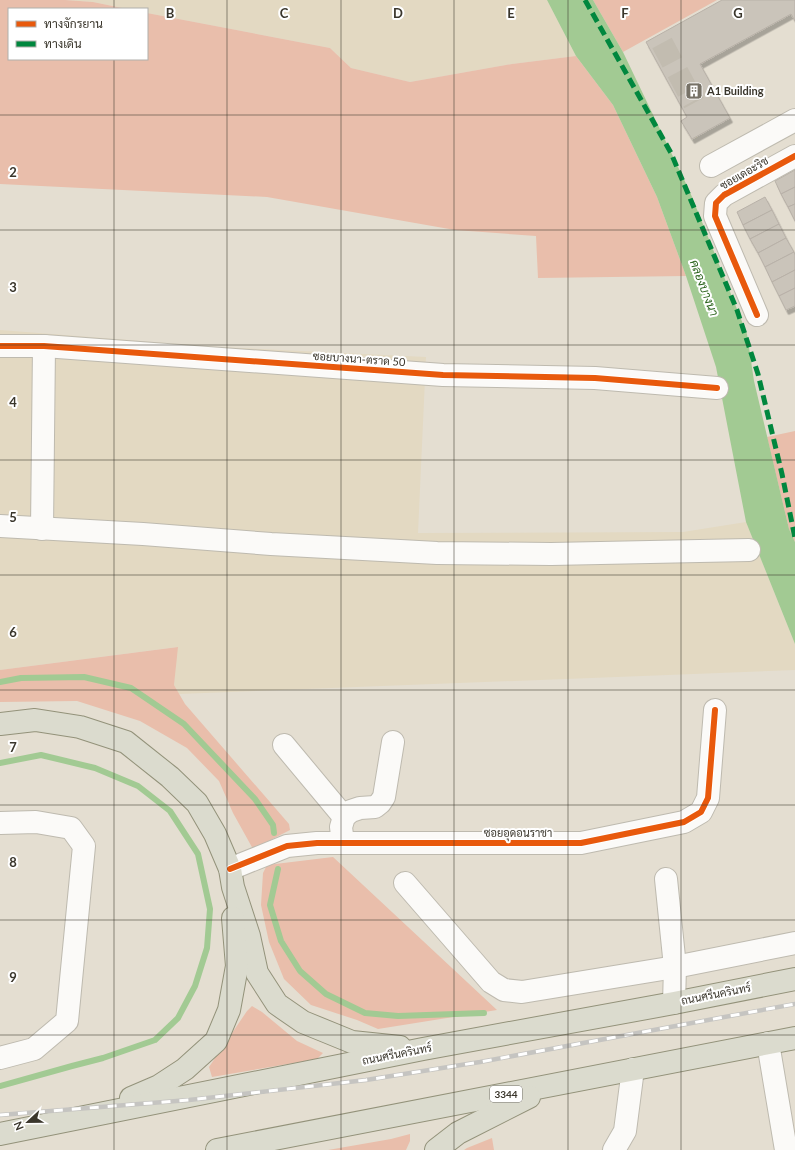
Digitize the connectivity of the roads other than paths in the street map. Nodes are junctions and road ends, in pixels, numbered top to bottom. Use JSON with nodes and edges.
{"nodes":[{"id":1,"x":795,"y":120,"type":"edge"},
{"id":2,"x":795,"y":156,"type":"edge"},
{"id":3,"x":711,"y":166,"type":"dead end"},
{"id":4,"x":757,"y":315,"type":"dead end"},
{"id":5,"x":0,"y":346,"type":"edge"},
{"id":6,"x":44,"y":346,"type":"junction"},
{"id":7,"x":717,"y":388,"type":"dead end"},
{"id":8,"x":0,"y":526,"type":"edge"},
{"id":9,"x":42,"y":528,"type":"junction"},
{"id":10,"x":749,"y":550,"type":"dead end"},
{"id":11,"x":715,"y":710,"type":"dead end"},
{"id":12,"x":0,"y":724,"type":"edge"},
{"id":13,"x":393,"y":742,"type":"dead end"},
{"id":14,"x":284,"y":745,"type":"dead end"},
{"id":15,"x":344,"y":817,"type":"junction"},
{"id":16,"x":0,"y":823,"type":"edge"},
{"id":17,"x":343,"y":843,"type":"junction"},
{"id":18,"x":232,"y":878,"type":"junction"},
{"id":19,"x":666,"y":879,"type":"dead end"},
{"id":20,"x":405,"y":883,"type":"dead end"},
{"id":21,"x":795,"y":943,"type":"edge"},
{"id":22,"x":675,"y":967,"type":"junction"},
{"id":23,"x":795,"y":979,"type":"edge"},
{"id":24,"x":674,"y":1003,"type":"junction"},
{"id":25,"x":795,"y":1038,"type":"edge"},
{"id":26,"x":768,"y":1043,"type":"junction"},
{"id":27,"x":423,"y":1049,"type":"junction"},
{"id":28,"x":0,"y":1058,"type":"edge"},
{"id":29,"x":633,"y":1069,"type":"junction"},
{"id":30,"x":553,"y":1084,"type":"junction"},
{"id":31,"x":82,"y":1118,"type":"junction"},
{"id":32,"x":0,"y":1134,"type":"edge"},
{"id":33,"x":217,"y":1150,"type":"edge"},
{"id":34,"x":436,"y":1150,"type":"edge"},
{"id":35,"x":614,"y":1150,"type":"edge"},
{"id":36,"x":786,"y":1150,"type":"edge"}],
"edges":[{"from":1,"to":3,"type":"street"},
{"from":2,"to":4,"type":"street","name":"ซอยเดอะริช"},
{"from":5,"to":6,"type":"street","name":"ซอยบางนา-ตราด 50"},
{"from":6,"to":7,"type":"street","name":"ซอยบางนา-ตราด 50"},
{"from":6,"to":9,"type":"street"},
{"from":8,"to":9,"type":"street"},
{"from":9,"to":10,"type":"street"},
{"from":11,"to":17,"type":"street","name":"ซอยอุดอนราชา"},
{"from":12,"to":18,"type":"main road"},
{"from":13,"to":15,"type":"street"},
{"from":14,"to":15,"type":"street"},
{"from":15,"to":17,"type":"street"},
{"from":16,"to":28,"type":"street"},
{"from":17,"to":18,"type":"street","name":"ซอยอุดอนราชา"},
{"from":18,"to":27,"type":"main road"},
{"from":18,"to":31,"type":"main road"},
{"from":19,"to":22,"type":"street"},
{"from":20,"to":22,"type":"street"},
{"from":21,"to":22,"type":"street"},
{"from":22,"to":24,"type":"street"},
{"from":23,"to":24,"type":"main road","name":"ถนนศรีนครินทร์"},
{"from":24,"to":27,"type":"main road","name":"ถนนศรีนครินทร์"},
{"from":25,"to":26,"type":"main road","number":"3344"},
{"from":26,"to":29,"type":"main road","number":"3344"},
{"from":26,"to":36,"type":"street"},
{"from":27,"to":31,"type":"main road","name":"ถนนศรีนครินทร์"},
{"from":29,"to":30,"type":"main road","number":"3344"},
{"from":29,"to":35,"type":"street"},
{"from":30,"to":33,"type":"main road","number":"3344"},
{"from":30,"to":34,"type":"main road"},
{"from":31,"to":32,"type":"main road","name":"ถนนศรีนครินทร์"}]}
